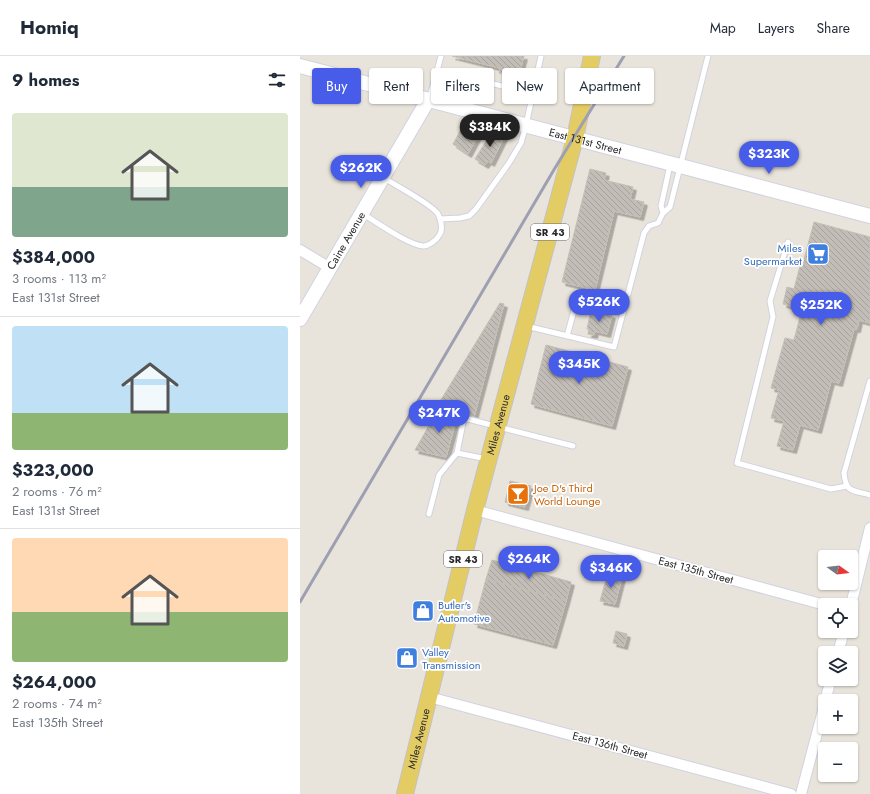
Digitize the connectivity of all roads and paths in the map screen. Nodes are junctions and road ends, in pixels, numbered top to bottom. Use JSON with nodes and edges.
{"nodes":[{"id":1,"x":440,"y":56,"type":"edge"},
{"id":2,"x":541,"y":56,"type":"edge"},
{"id":3,"x":592,"y":56,"type":"edge"},
{"id":4,"x":708,"y":56,"type":"edge"},
{"id":5,"x":300,"y":66,"type":"edge"},
{"id":6,"x":438,"y":68,"type":"edge"},
{"id":7,"x":538,"y":68,"type":"edge"},
{"id":8,"x":431,"y":90,"type":"edge"},
{"id":9,"x":428,"y":100,"type":"junction"},
{"id":10,"x":531,"y":104,"type":"edge"},
{"id":11,"x":526,"y":125,"type":"junction"},
{"id":12,"x":575,"y":138,"type":"junction"},
{"id":13,"x":676,"y":164,"type":"junction"},
{"id":14,"x":383,"y":178,"type":"junction"},
{"id":15,"x":663,"y":212,"type":"junction"},
{"id":16,"x":362,"y":214,"type":"junction"},
{"id":17,"x":870,"y":216,"type":"edge"},
{"id":18,"x":440,"y":219,"type":"junction"},
{"id":19,"x":788,"y":242,"type":"dead end"},
{"id":20,"x":300,"y":250,"type":"edge"},
{"id":21,"x":330,"y":268,"type":"junction"},
{"id":22,"x":628,"y":294,"type":"dead end"},
{"id":23,"x":300,"y":319,"type":"edge"},
{"id":24,"x":524,"y":326,"type":"junction"},
{"id":25,"x":567,"y":336,"type":"junction"},
{"id":26,"x":870,"y":381,"type":"edge"},
{"id":27,"x":498,"y":426,"type":"junction"},
{"id":28,"x":573,"y":446,"type":"dead end"},
{"id":29,"x":456,"y":453,"type":"junction"},
{"id":30,"x":489,"y":459,"type":"junction"},
{"id":31,"x":847,"y":486,"type":"junction"},
{"id":32,"x":870,"y":495,"type":"edge"},
{"id":33,"x":475,"y":510,"type":"junction"},
{"id":34,"x":429,"y":514,"type":"dead end"},
{"id":35,"x":870,"y":528,"type":"edge"},
{"id":36,"x":853,"y":598,"type":"edge"},
{"id":37,"x":818,"y":603,"type":"edge"},
{"id":38,"x":429,"y":697,"type":"junction"},
{"id":39,"x":818,"y":728,"type":"edge"},
{"id":40,"x":405,"y":794,"type":"edge"},
{"id":41,"x":791,"y":794,"type":"edge"},
{"id":42,"x":800,"y":794,"type":"edge"}],
"edges":[{"from":1,"to":6,"type":"lane"},
{"from":2,"to":7,"type":"lane"},
{"from":3,"to":12,"type":"main road","name":"Miles Avenue","number":"SR 43"},
{"from":4,"to":13,"type":"lane"},
{"from":5,"to":9,"type":"street","name":"East 131st Street"},
{"from":8,"to":9,"type":"lane"},
{"from":9,"to":11,"type":"street","name":"East 131st Street"},
{"from":9,"to":14,"type":"street","name":"Caine Avenue"},
{"from":10,"to":11,"type":"lane"},
{"from":11,"to":12,"type":"street","name":"East 131st Street"},
{"from":11,"to":18,"type":"lane"},
{"from":12,"to":13,"type":"street","name":"East 131st Street"},
{"from":12,"to":24,"type":"main road","name":"Miles Avenue","number":"SR 43"},
{"from":13,"to":15,"type":"lane"},
{"from":13,"to":15,"type":"lane"},
{"from":13,"to":17,"type":"street","name":"East 131st Street"},
{"from":14,"to":16,"type":"street","name":"Caine Avenue"},
{"from":14,"to":18,"type":"lane"},
{"from":15,"to":22,"type":"lane"},
{"from":16,"to":18,"type":"lane"},
{"from":16,"to":21,"type":"street","name":"Caine Avenue"},
{"from":19,"to":31,"type":"lane"},
{"from":20,"to":21,"type":"street"},
{"from":21,"to":23,"type":"street","name":"Caine Avenue"},
{"from":24,"to":25,"type":"lane"},
{"from":24,"to":27,"type":"main road","name":"Miles Avenue","number":"SR 43"},
{"from":25,"to":25,"type":"lane"},
{"from":26,"to":31,"type":"lane"},
{"from":27,"to":28,"type":"lane"},
{"from":27,"to":29,"type":"lane"},
{"from":27,"to":30,"type":"main road","name":"Miles Avenue","number":"SR 43"},
{"from":29,"to":30,"type":"lane"},
{"from":29,"to":34,"type":"lane"},
{"from":30,"to":33,"type":"main road","name":"Miles Avenue","number":"SR 43"},
{"from":31,"to":32,"type":"lane"},
{"from":33,"to":37,"type":"street","name":"East 135th Street"},
{"from":33,"to":38,"type":"main road","name":"Miles Avenue","number":"SR 43"},
{"from":35,"to":36,"type":"street"},
{"from":38,"to":40,"type":"main road","name":"Miles Avenue","number":"SR 43"},
{"from":38,"to":41,"type":"street","name":"East 136th Street"},
{"from":39,"to":42,"type":"street"}]}
